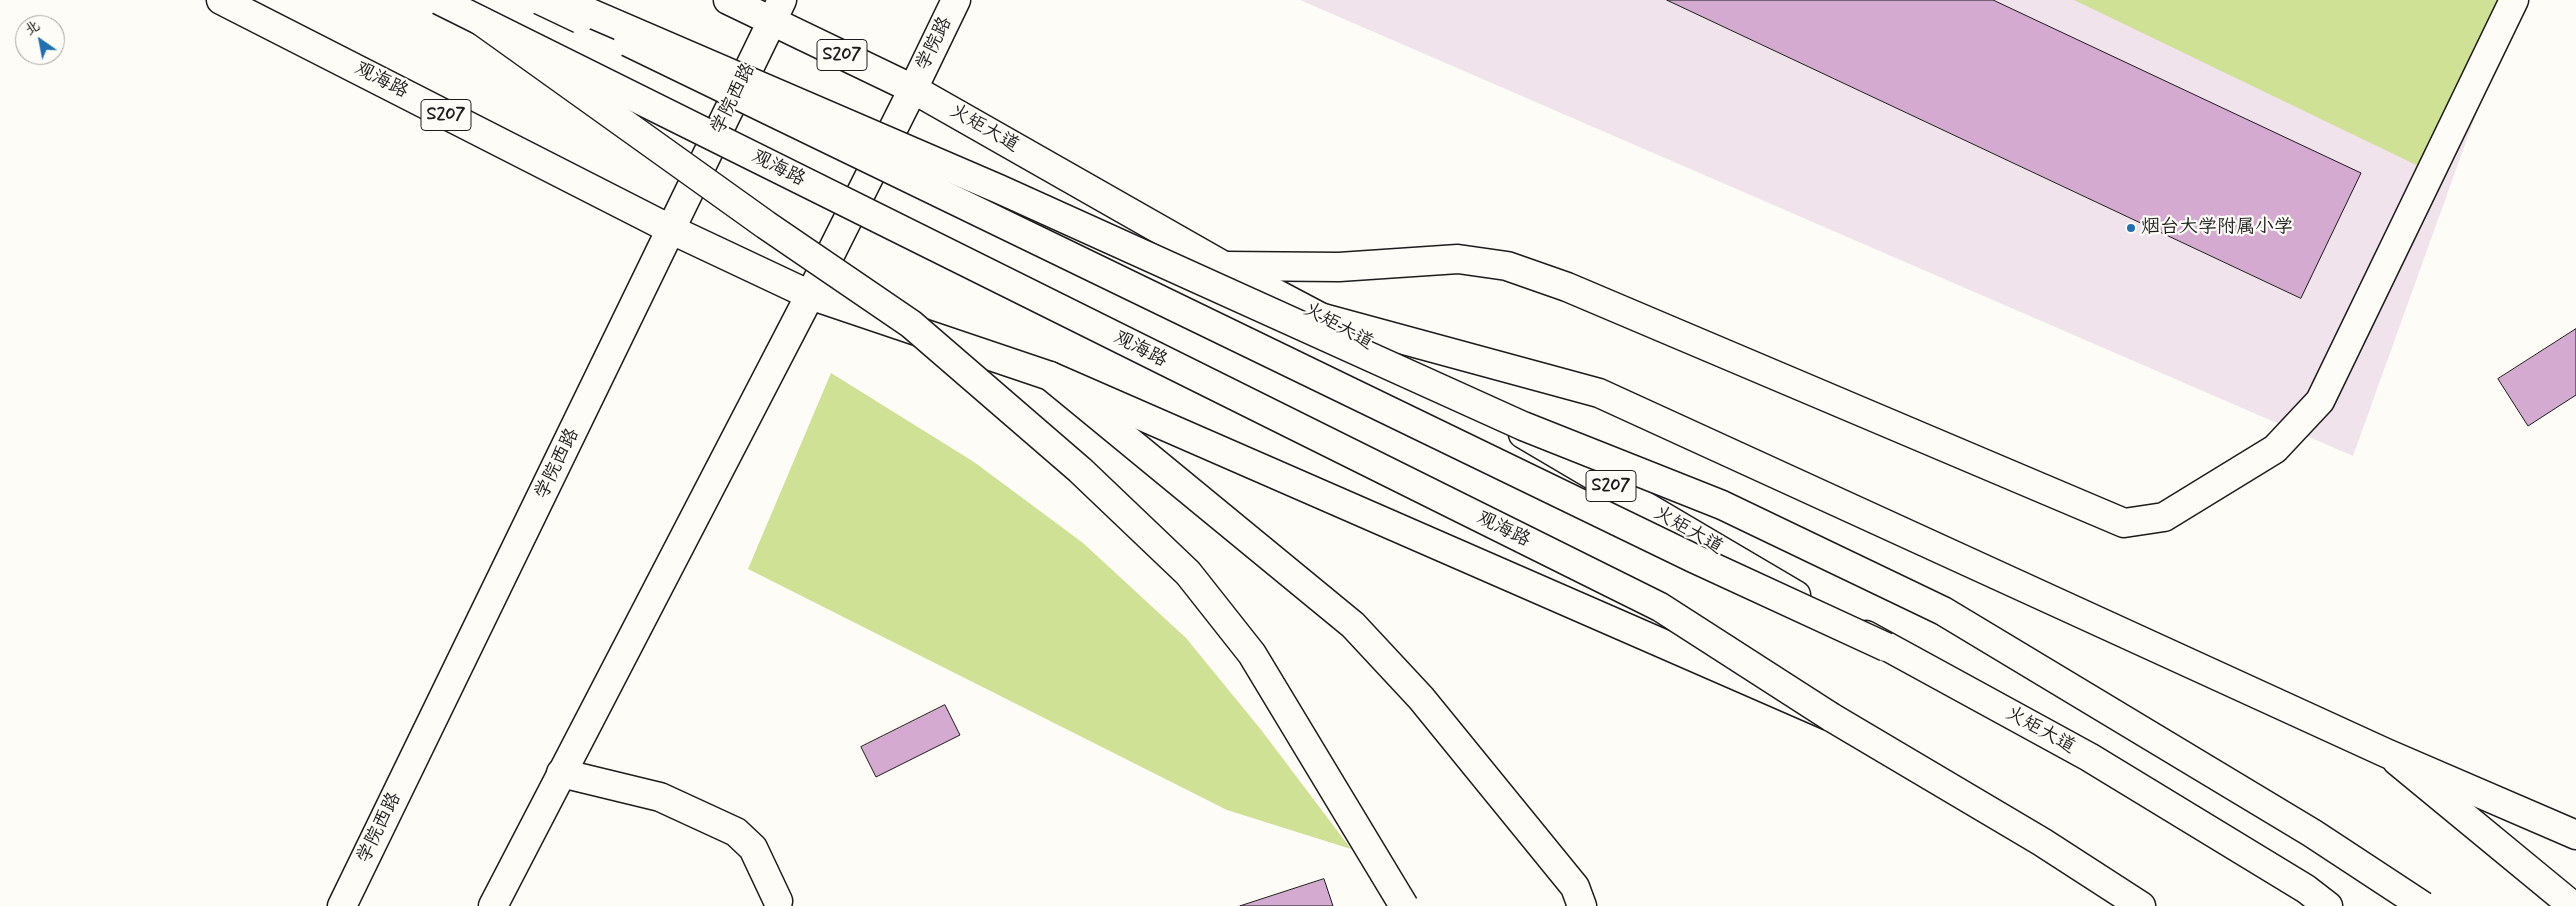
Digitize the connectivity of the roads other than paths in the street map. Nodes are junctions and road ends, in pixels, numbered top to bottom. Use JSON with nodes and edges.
{"nodes":[{"id":1,"x":221,"y":0,"type":"edge"},
{"id":2,"x":439,"y":0,"type":"edge"},
{"id":3,"x":540,"y":0,"type":"edge"},
{"id":4,"x":560,"y":0,"type":"edge"},
{"id":5,"x":728,"y":0,"type":"edge"},
{"id":6,"x":956,"y":0,"type":"edge"},
{"id":7,"x":2514,"y":0,"type":"edge"},
{"id":8,"x":777,"y":10,"type":"edge"},
{"id":9,"x":481,"y":21,"type":"junction"},
{"id":10,"x":913,"y":89,"type":"junction"},
{"id":11,"x":672,"y":230,"type":"junction"},
{"id":12,"x":1224,"y":266,"type":"junction"},
{"id":13,"x":810,"y":295,"type":"junction"},
{"id":14,"x":1323,"y":318,"type":"junction"},
{"id":15,"x":1050,"y":376,"type":"junction"},
{"id":16,"x":1886,"y":647,"type":"junction"},
{"id":17,"x":1831,"y":717,"type":"junction"},
{"id":18,"x":2386,"y":753,"type":"junction"},
{"id":19,"x":562,"y":773,"type":"junction"},
{"id":20,"x":2576,"y":835,"type":"edge"},
{"id":21,"x":778,"y":901,"type":"dead end"},
{"id":22,"x":342,"y":906,"type":"edge"},
{"id":23,"x":493,"y":906,"type":"edge"},
{"id":24,"x":1404,"y":906,"type":"edge"},
{"id":25,"x":1582,"y":906,"type":"edge"},
{"id":26,"x":2141,"y":906,"type":"edge"},
{"id":27,"x":2328,"y":906,"type":"edge"},
{"id":28,"x":2423,"y":906,"type":"edge"},
{"id":29,"x":2573,"y":906,"type":"edge"}],
"edges":[{"from":1,"to":11,"type":"main road","name":"观海路","number":"S207"},
{"from":2,"to":9,"type":"main road","name":"观海路","bridge":true},
{"from":3,"to":16,"type":"main road","bridge":true},
{"from":4,"to":28,"type":"main road","bridge":true},
{"from":5,"to":8,"type":"main road","number":"S207"},
{"from":6,"to":10,"type":"main road","name":"学院路"},
{"from":7,"to":12,"type":"main road"},
{"from":8,"to":10,"type":"main road","number":"S207"},
{"from":8,"to":11,"type":"main road","name":"学院西路"},
{"from":9,"to":17,"type":"main road","name":"观海路","bridge":true},
{"from":9,"to":24,"type":"main road","bridge":true},
{"from":10,"to":12,"type":"main road","name":"火矩大道","number":"S207"},
{"from":10,"to":13,"type":"main road"},
{"from":11,"to":13,"type":"main road","name":"观海路","number":"S207"},
{"from":11,"to":22,"type":"main road","name":"学院西路"},
{"from":12,"to":14,"type":"main road","name":"火矩大道","number":"S207"},
{"from":13,"to":15,"type":"main road","number":"S207"},
{"from":13,"to":19,"type":"main road"},
{"from":14,"to":16,"type":"main road","name":"火矩大道","number":"S207"},
{"from":14,"to":18,"type":"main road"},
{"from":15,"to":17,"type":"main road","number":"S207"},
{"from":15,"to":25,"type":"main road"},
{"from":16,"to":27,"type":"main road","name":"火矩大道","number":"S207"},
{"from":17,"to":26,"type":"main road","number":"S207"},
{"from":18,"to":20,"type":"main road"},
{"from":18,"to":29,"type":"main road"},
{"from":19,"to":21,"type":"main road"},
{"from":19,"to":23,"type":"main road"}]}
